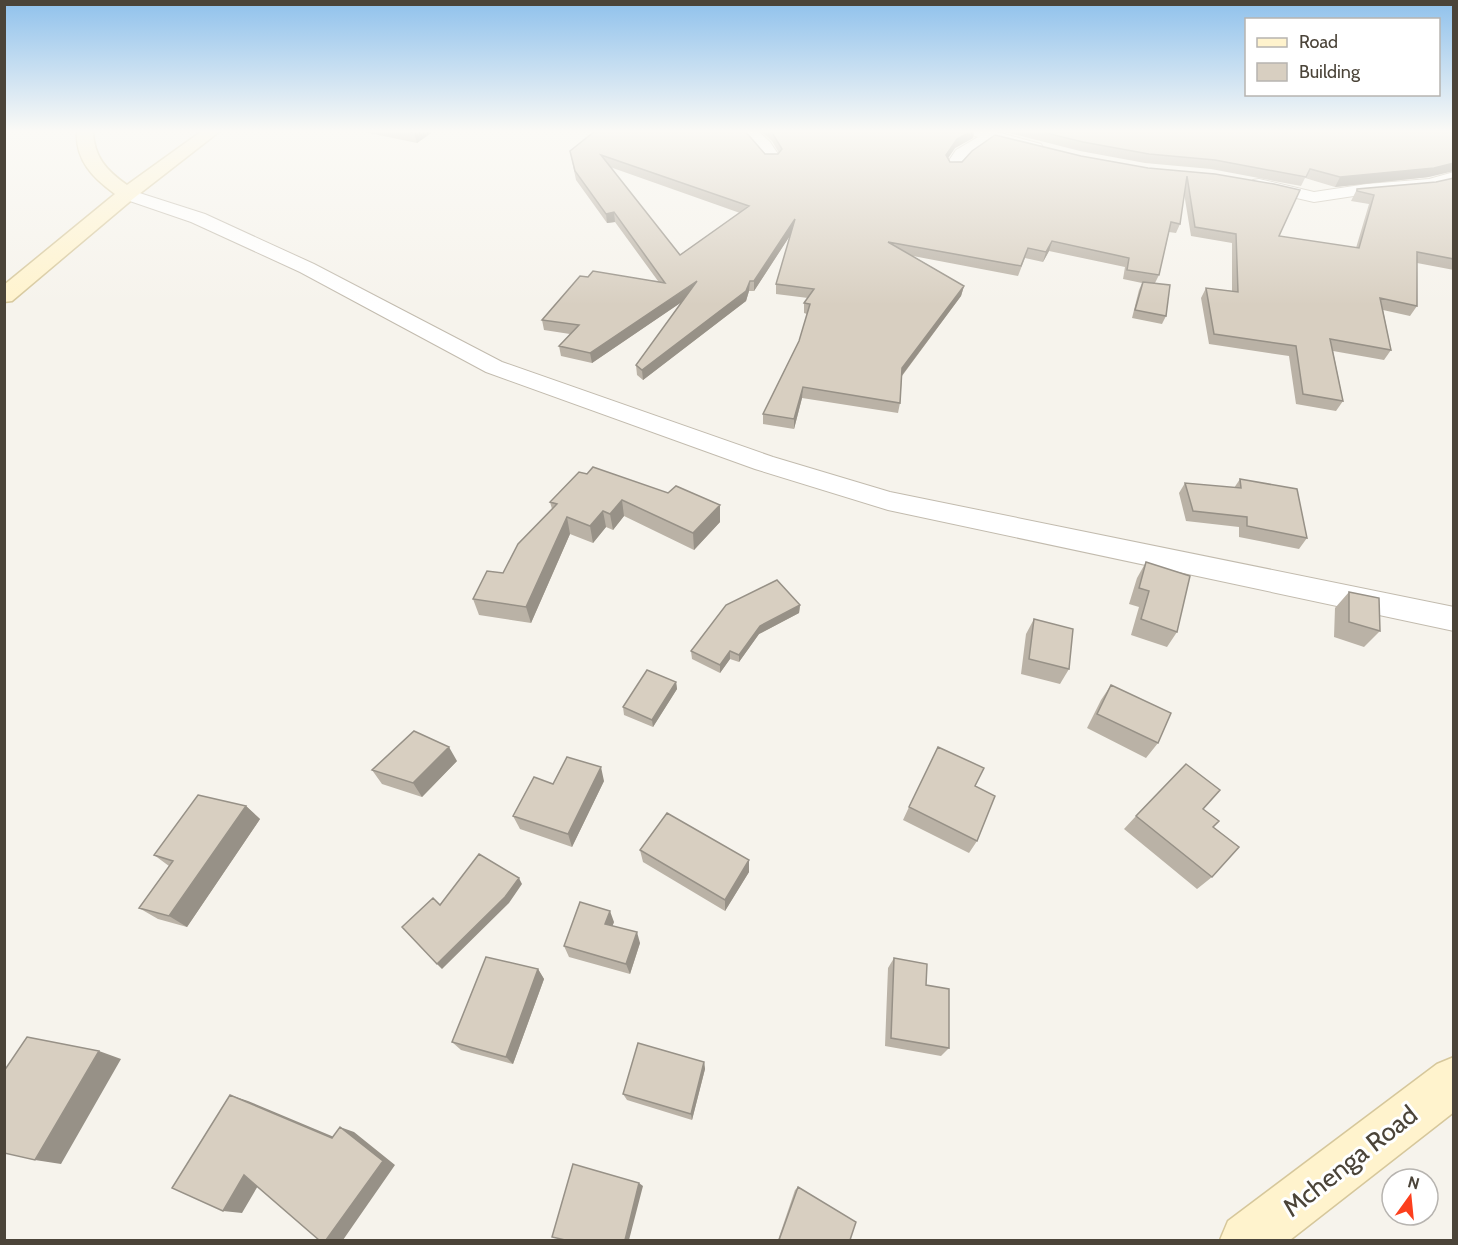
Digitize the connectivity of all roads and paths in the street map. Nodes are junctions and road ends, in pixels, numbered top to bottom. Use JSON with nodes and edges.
{"nodes":[{"id":1,"x":120,"y":189,"type":"edge"},
{"id":2,"x":134,"y":189,"type":"edge"},
{"id":3,"x":1278,"y":189,"type":"edge"},
{"id":4,"x":1365,"y":189,"type":"edge"},
{"id":5,"x":127,"y":194,"type":"junction"},
{"id":6,"x":4,"y":296,"type":"edge"},
{"id":7,"x":1454,"y":619,"type":"edge"},
{"id":8,"x":1454,"y":1081,"type":"edge"},
{"id":9,"x":1247,"y":1240,"type":"edge"}],
"edges":[{"from":1,"to":5,"type":"main road"},
{"from":2,"to":5,"type":"main road"},
{"from":3,"to":4,"type":"street"},
{"from":5,"to":6,"type":"main road"},
{"from":5,"to":7,"type":"street"},
{"from":8,"to":9,"type":"main road","name":"Mchenga Road"}]}
